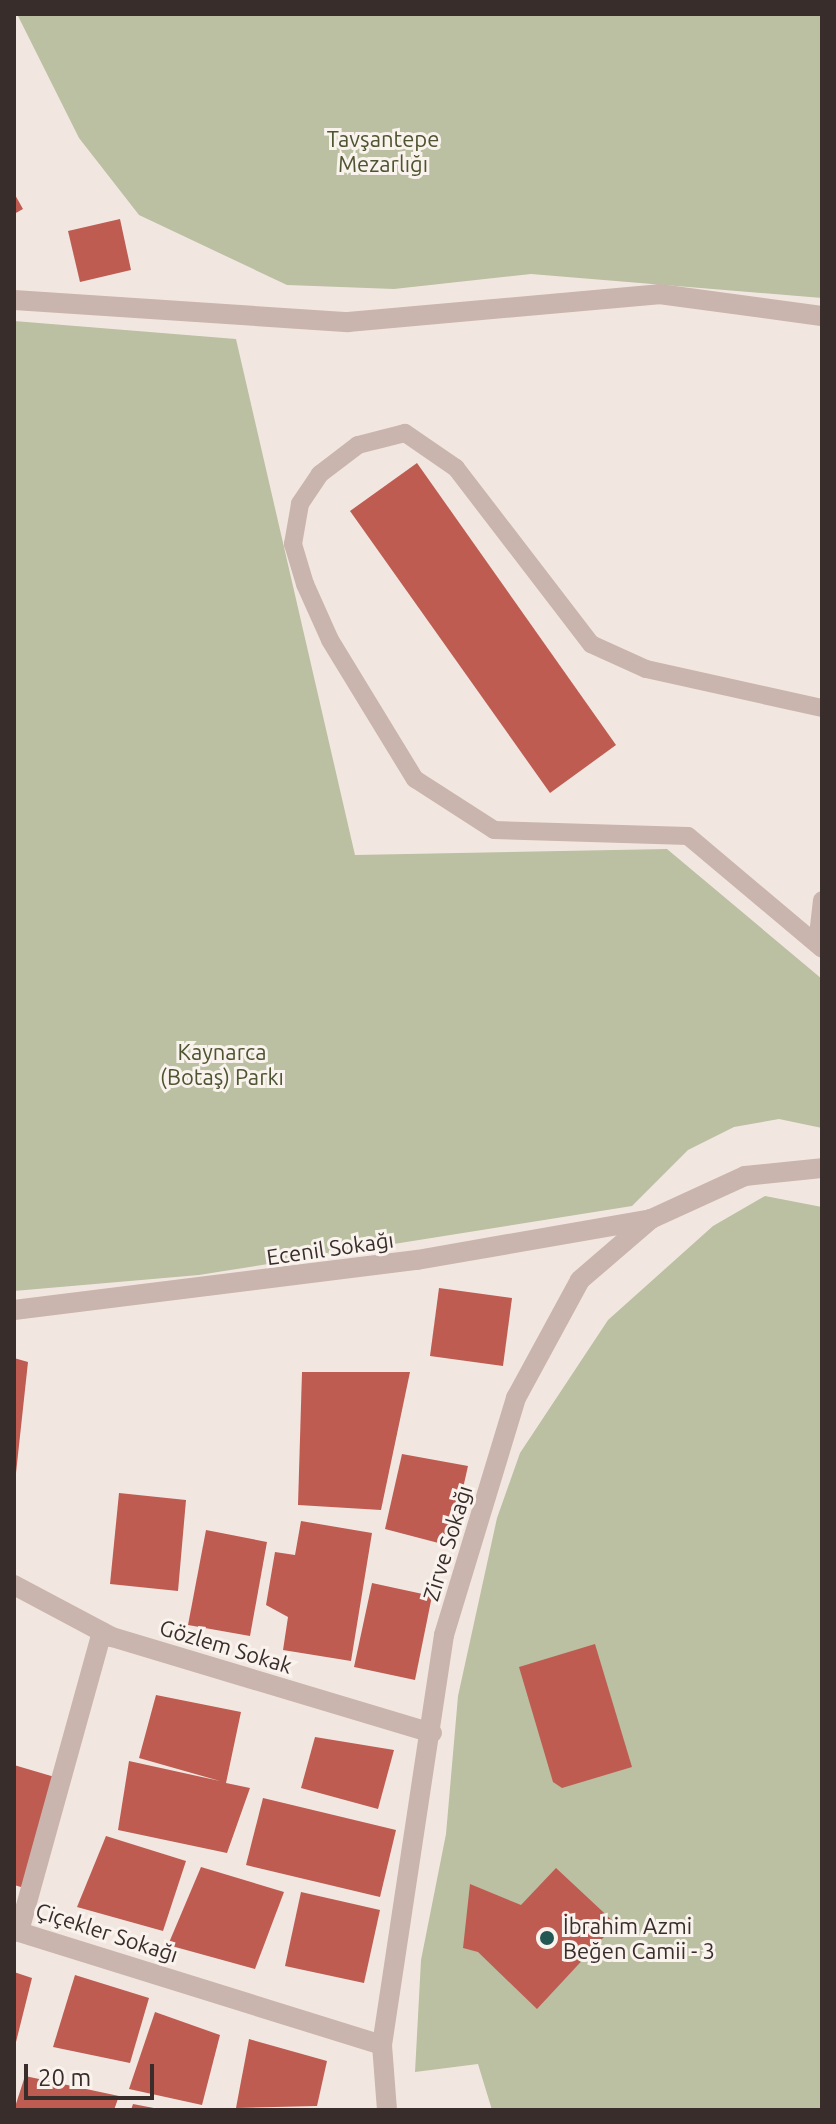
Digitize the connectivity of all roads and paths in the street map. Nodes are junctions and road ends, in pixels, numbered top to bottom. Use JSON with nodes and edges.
{"nodes":[{"id":1,"x":14,"y":300,"type":"edge"},
{"id":2,"x":822,"y":316,"type":"edge"},
{"id":3,"x":822,"y":708,"type":"edge"},
{"id":4,"x":822,"y":900,"type":"edge"},
{"id":5,"x":820,"y":946,"type":"edge"},
{"id":6,"x":822,"y":1168,"type":"edge"},
{"id":7,"x":651,"y":1219,"type":"junction"},
{"id":8,"x":14,"y":1310,"type":"edge"},
{"id":9,"x":14,"y":1585,"type":"edge"},
{"id":10,"x":102,"y":1632,"type":"junction"},
{"id":11,"x":432,"y":1733,"type":"junction"},
{"id":12,"x":17,"y":1931,"type":"edge"},
{"id":13,"x":382,"y":2045,"type":"junction"},
{"id":14,"x":387,"y":2110,"type":"edge"}],
"edges":[{"from":1,"to":2,"type":"street"},
{"from":3,"to":5,"type":"lane"},
{"from":4,"to":5,"type":"lane"},
{"from":6,"to":7,"type":"street","name":"Zirve Sokağı"},
{"from":7,"to":8,"type":"street","name":"Ecenil Sokağı"},
{"from":7,"to":11,"type":"street","name":"Zirve Sokağı"},
{"from":9,"to":10,"type":"street","name":"Gözlem Sokak"},
{"from":10,"to":11,"type":"street","name":"Gözlem Sokak"},
{"from":10,"to":12,"type":"street","name":"Çiçekler Sokağı"},
{"from":11,"to":13,"type":"street","name":"Zirve Sokağı"},
{"from":12,"to":13,"type":"street","name":"Çiçekler Sokağı"},
{"from":13,"to":14,"type":"street","name":"Zirve Sokağı"}]}
